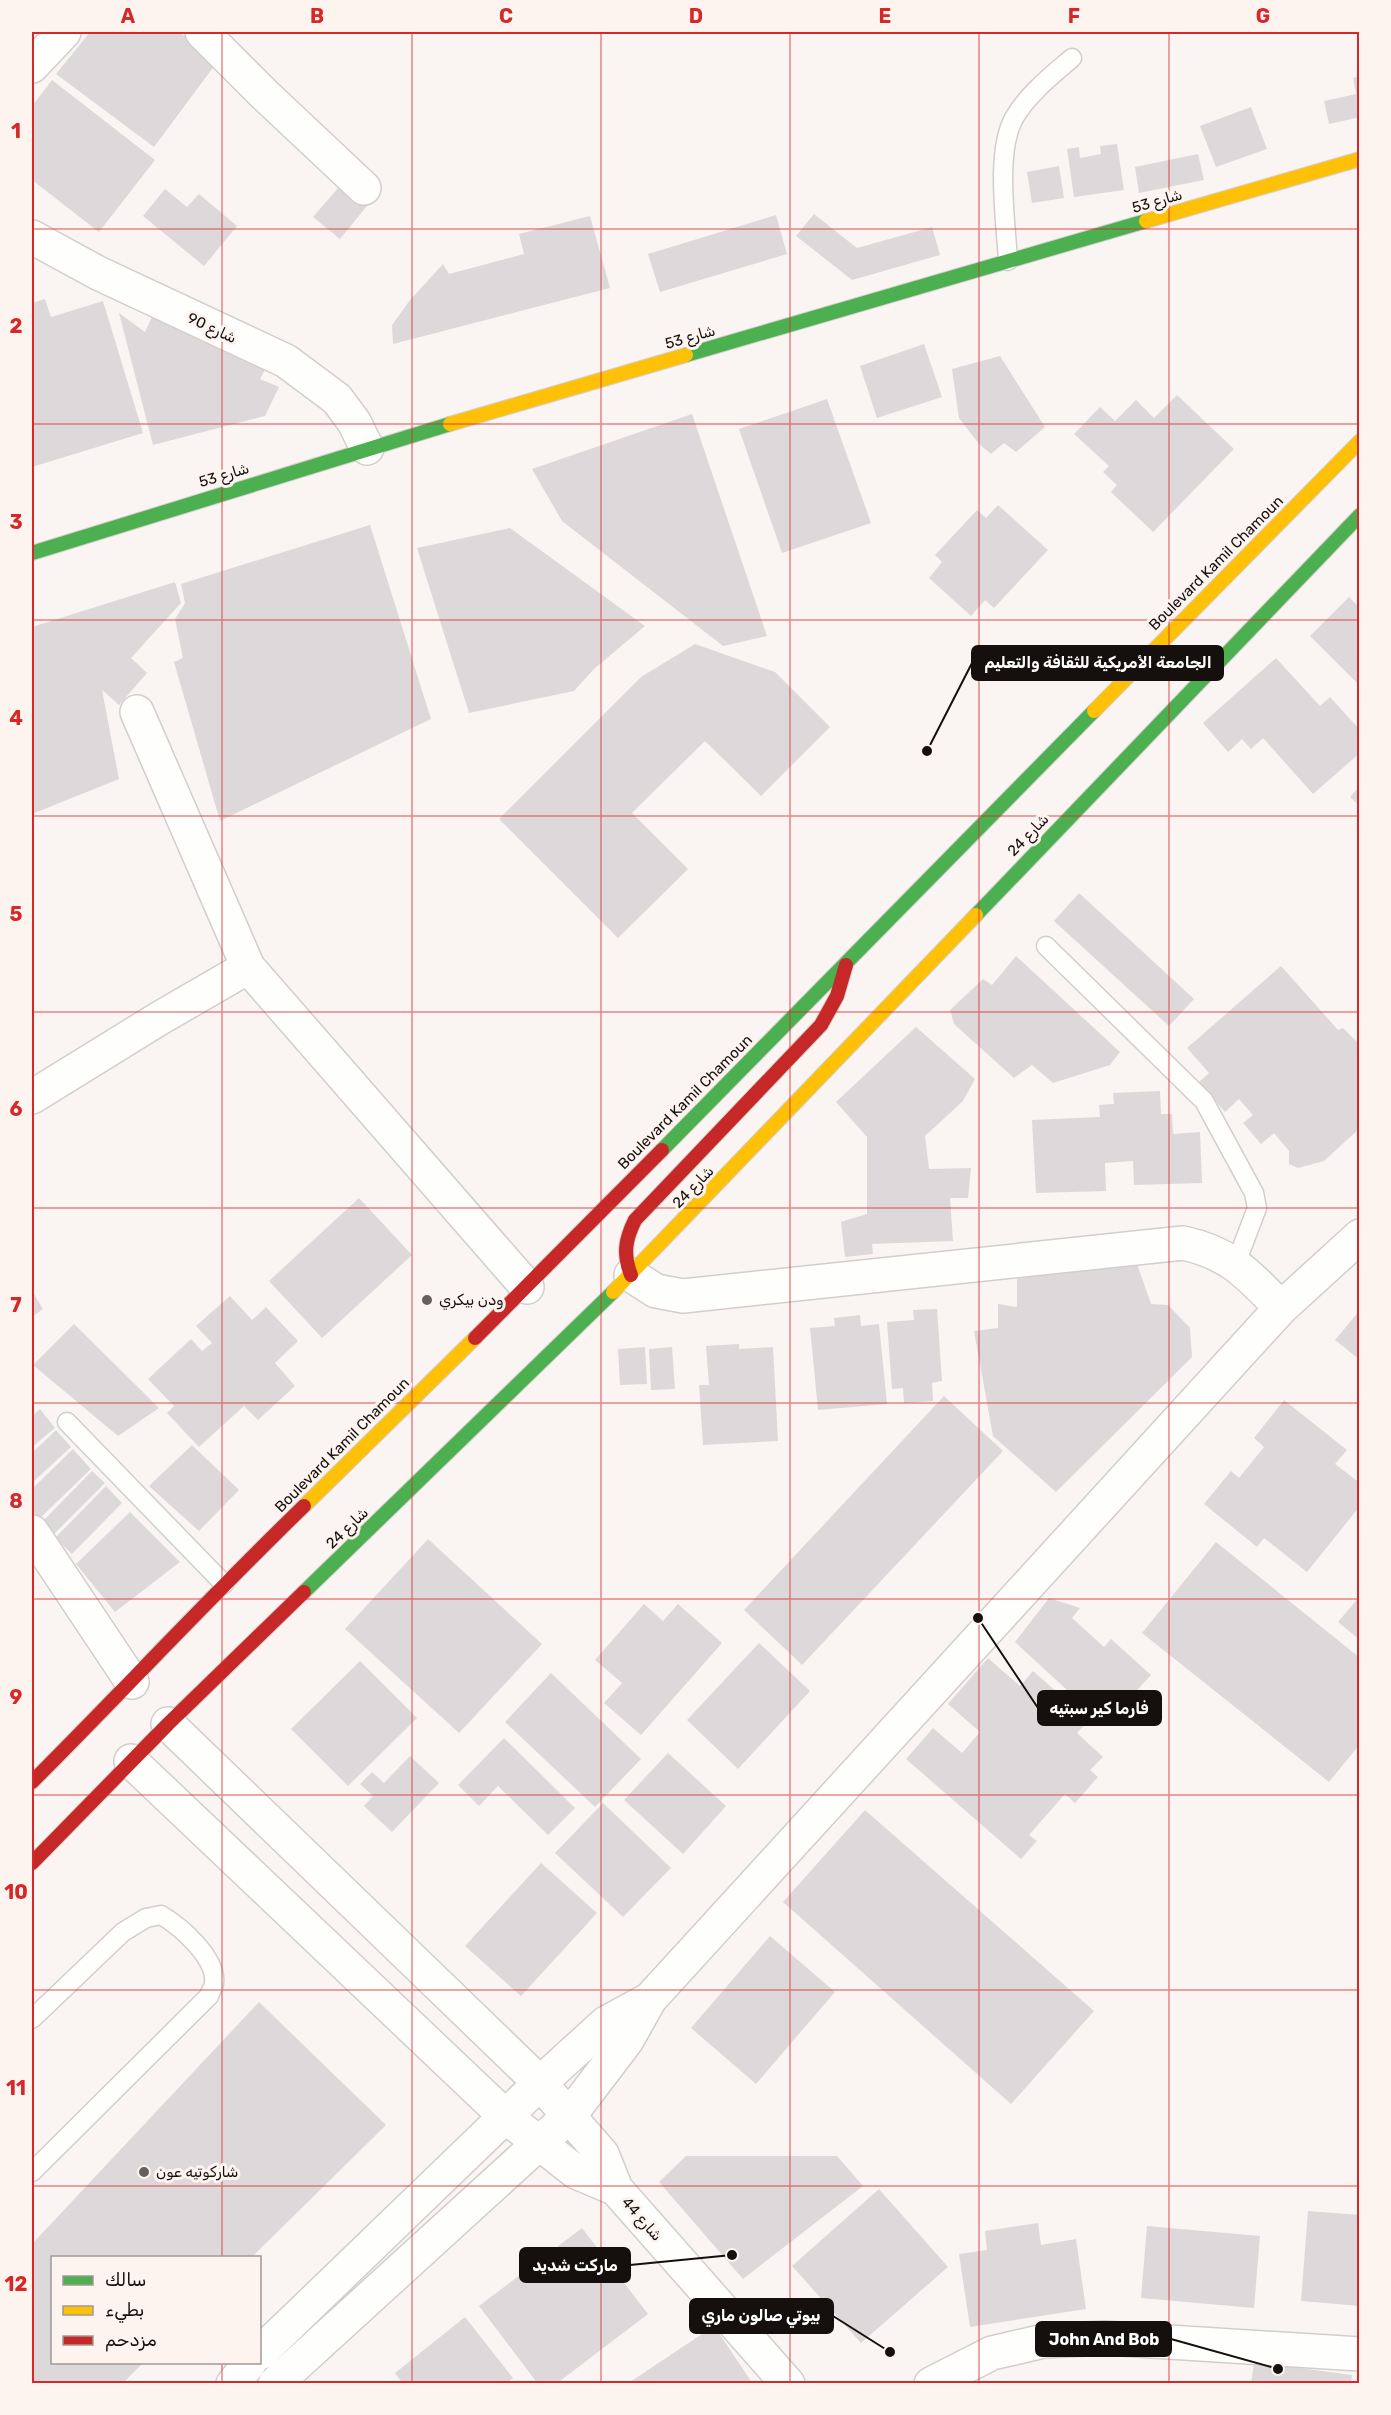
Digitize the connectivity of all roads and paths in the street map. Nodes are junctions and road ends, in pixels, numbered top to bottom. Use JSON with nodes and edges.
{"nodes":[{"id":1,"x":64,"y":32,"type":"edge"},
{"id":2,"x":202,"y":32,"type":"edge"},
{"id":3,"x":1072,"y":58,"type":"dead end"},
{"id":4,"x":32,"y":66,"type":"edge"},
{"id":5,"x":1359,"y":159,"type":"edge"},
{"id":6,"x":364,"y":188,"type":"dead end"},
{"id":7,"x":32,"y":237,"type":"edge"},
{"id":8,"x":1008,"y":261,"type":"junction"},
{"id":9,"x":1359,"y":441,"type":"edge"},
{"id":10,"x":367,"y":448,"type":"junction"},
{"id":11,"x":1359,"y":515,"type":"edge"},
{"id":12,"x":32,"y":553,"type":"edge"},
{"id":13,"x":137,"y":712,"type":"dead end"},
{"id":14,"x":1046,"y":946,"type":"dead end"},
{"id":15,"x":847,"y":960,"type":"junction"},
{"id":16,"x":248,"y":968,"type":"junction"},
{"id":17,"x":32,"y":1097,"type":"edge"},
{"id":18,"x":1359,"y":1236,"type":"edge"},
{"id":19,"x":1236,"y":1263,"type":"junction"},
{"id":20,"x":631,"y":1275,"type":"junction"},
{"id":21,"x":526,"y":1287,"type":"junction"},
{"id":22,"x":1281,"y":1308,"type":"junction"},
{"id":23,"x":67,"y":1422,"type":"dead end"},
{"id":24,"x":32,"y":1533,"type":"edge"},
{"id":25,"x":224,"y":1584,"type":"junction"},
{"id":26,"x":132,"y":1682,"type":"junction"},
{"id":27,"x":168,"y":1724,"type":"junction"},
{"id":28,"x":131,"y":1761,"type":"junction"},
{"id":29,"x":32,"y":1782,"type":"edge"},
{"id":30,"x":32,"y":1863,"type":"edge"},
{"id":31,"x":650,"y":1999,"type":"junction"},
{"id":32,"x":32,"y":2019,"type":"edge"},
{"id":33,"x":540,"y":2083,"type":"junction"},
{"id":34,"x":570,"y":2115,"type":"junction"},
{"id":35,"x":506,"y":2117,"type":"junction"},
{"id":36,"x":540,"y":2144,"type":"junction"},
{"id":37,"x":32,"y":2172,"type":"edge"},
{"id":38,"x":616,"y":2189,"type":"junction"},
{"id":39,"x":261,"y":2352,"type":"edge"},
{"id":40,"x":1359,"y":2354,"type":"edge"},
{"id":41,"x":248,"y":2364,"type":"edge"},
{"id":42,"x":233,"y":2384,"type":"edge"},
{"id":43,"x":275,"y":2384,"type":"edge"},
{"id":44,"x":788,"y":2384,"type":"edge"},
{"id":45,"x":931,"y":2384,"type":"edge"}],
"edges":[{"from":1,"to":4,"type":"street"},
{"from":2,"to":6,"type":"street"},
{"from":3,"to":8,"type":"lane"},
{"from":5,"to":8,"type":"main road","name":"شارع 53"},
{"from":7,"to":10,"type":"street","name":"شارع 90"},
{"from":8,"to":10,"type":"main road","name":"شارع 53"},
{"from":9,"to":15,"type":"main road","name":"Boulevard Kamil Chamoun"},
{"from":10,"to":12,"type":"main road","name":"شارع 53"},
{"from":11,"to":20,"type":"main road","name":"شارع 24"},
{"from":13,"to":16,"type":"street"},
{"from":14,"to":19,"type":"lane"},
{"from":15,"to":20,"type":"main road"},
{"from":15,"to":21,"type":"main road","name":"Boulevard Kamil Chamoun"},
{"from":16,"to":17,"type":"street"},
{"from":16,"to":21,"type":"street"},
{"from":18,"to":22,"type":"street"},
{"from":19,"to":20,"type":"street"},
{"from":19,"to":22,"type":"street"},
{"from":20,"to":27,"type":"main road","name":"شارع 24"},
{"from":21,"to":25,"type":"main road","name":"Boulevard Kamil Chamoun"},
{"from":22,"to":31,"type":"street"},
{"from":23,"to":25,"type":"lane"},
{"from":24,"to":26,"type":"street"},
{"from":25,"to":26,"type":"main road","name":"Boulevard Kamil Chamoun"},
{"from":26,"to":29,"type":"main road","name":"Boulevard Kamil Chamoun"},
{"from":27,"to":28,"type":"main road","name":"شارع 24"},
{"from":27,"to":33,"type":"street"},
{"from":28,"to":30,"type":"main road","name":"شارع 24"},
{"from":28,"to":35,"type":"street"},
{"from":31,"to":33,"type":"street"},
{"from":31,"to":34,"type":"street"},
{"from":32,"to":37,"type":"lane"},
{"from":33,"to":34,"type":"street"},
{"from":33,"to":35,"type":"street"},
{"from":34,"to":36,"type":"street"},
{"from":34,"to":38,"type":"street"},
{"from":35,"to":36,"type":"street"},
{"from":35,"to":39,"type":"street"},
{"from":36,"to":38,"type":"street"},
{"from":36,"to":43,"type":"street"},
{"from":38,"to":44,"type":"street","name":"شارع 44"},
{"from":40,"to":45,"type":"street"},
{"from":41,"to":42,"type":"street"}]}
